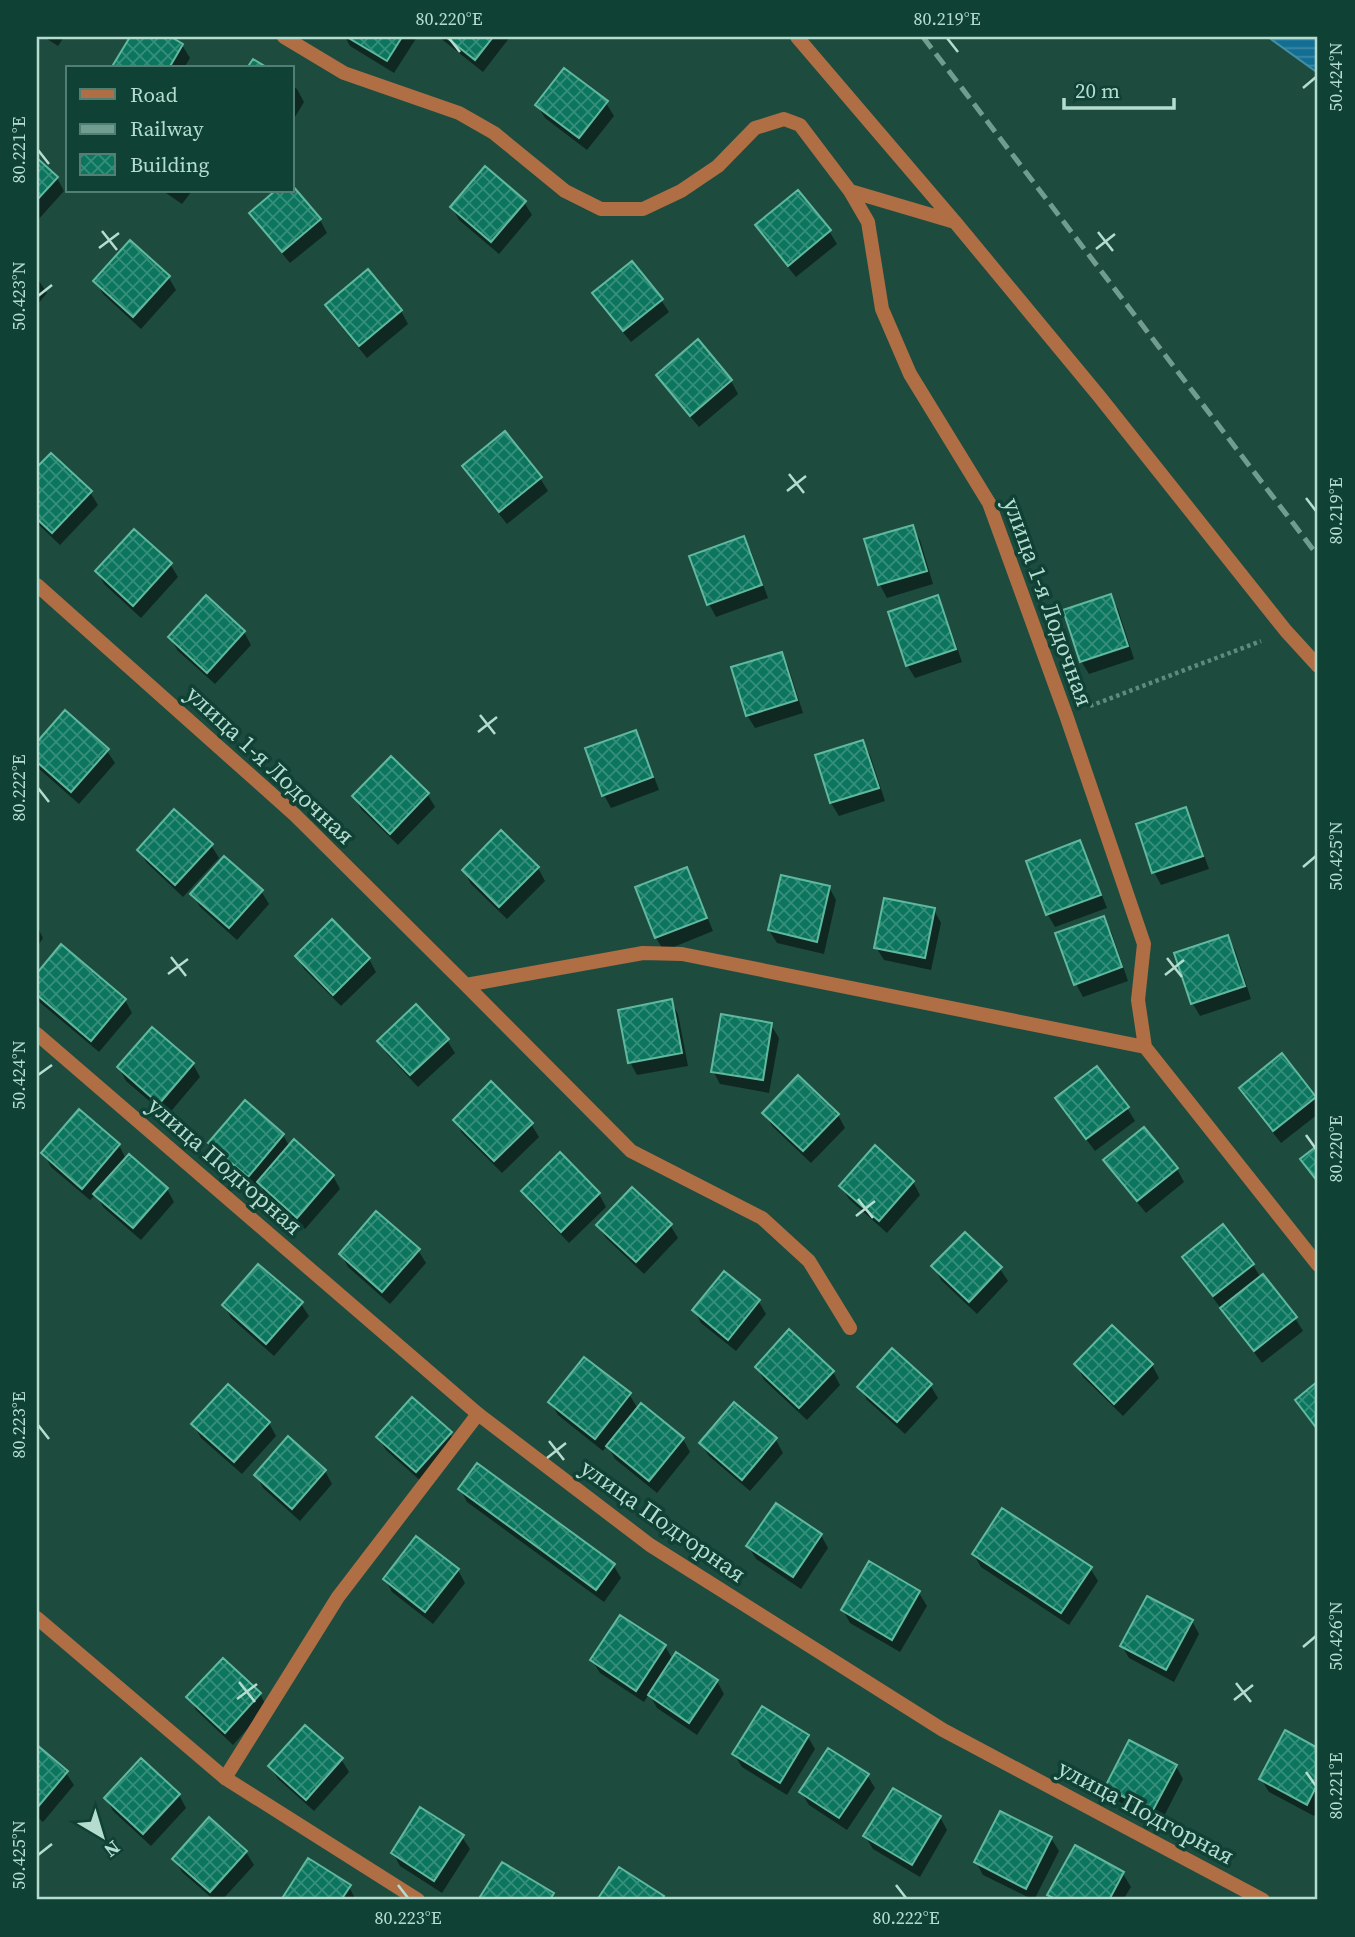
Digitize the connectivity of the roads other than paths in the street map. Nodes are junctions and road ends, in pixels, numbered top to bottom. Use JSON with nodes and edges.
{"nodes":[{"id":1,"x":284,"y":37,"type":"edge"},
{"id":2,"x":797,"y":37,"type":"edge"},
{"id":3,"x":850,"y":191,"type":"junction"},
{"id":4,"x":955,"y":222,"type":"junction"},
{"id":5,"x":37,"y":585,"type":"edge"},
{"id":6,"x":1318,"y":666,"type":"edge"},
{"id":7,"x":466,"y":985,"type":"junction"},
{"id":8,"x":37,"y":1034,"type":"edge"},
{"id":9,"x":1145,"y":1047,"type":"junction"},
{"id":10,"x":1318,"y":1265,"type":"edge"},
{"id":11,"x":850,"y":1328,"type":"dead end"},
{"id":12,"x":478,"y":1414,"type":"junction"},
{"id":13,"x":37,"y":1618,"type":"edge"},
{"id":14,"x":225,"y":1777,"type":"junction"},
{"id":15,"x":418,"y":1900,"type":"edge"},
{"id":16,"x":1263,"y":1900,"type":"edge"}],
"edges":[{"from":1,"to":3,"type":"street","name":"улица 1-я Лодочная"},
{"from":2,"to":4,"type":"street"},
{"from":3,"to":4,"type":"street"},
{"from":3,"to":9,"type":"street","name":"улица 1-я Лодочная"},
{"from":4,"to":6,"type":"street"},
{"from":5,"to":7,"type":"street","name":"улица 1-я Лодочная"},
{"from":7,"to":9,"type":"street"},
{"from":7,"to":11,"type":"street","name":"улица 1-я Лодочная"},
{"from":8,"to":12,"type":"street","name":"улица Подгорная"},
{"from":9,"to":10,"type":"street","name":"улица 1-я Лодочная"},
{"from":12,"to":14,"type":"street"},
{"from":12,"to":16,"type":"street","name":"улица Подгорная"},
{"from":13,"to":14,"type":"street"},
{"from":14,"to":15,"type":"street"}]}
